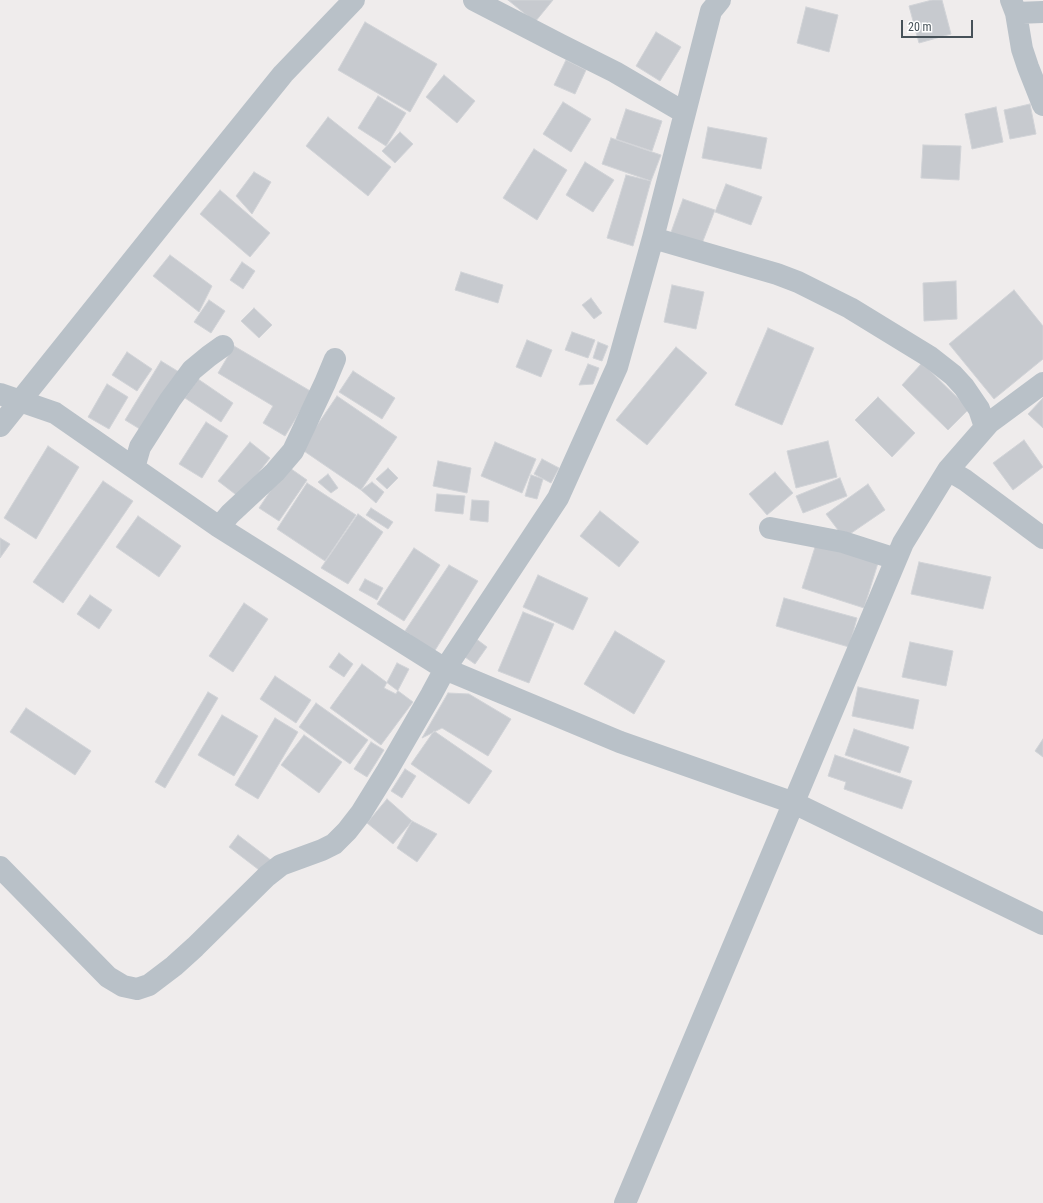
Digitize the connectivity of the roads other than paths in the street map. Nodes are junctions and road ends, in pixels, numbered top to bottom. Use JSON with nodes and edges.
{"nodes":[{"id":1,"x":354,"y":0,"type":"edge"},
{"id":2,"x":474,"y":0,"type":"edge"},
{"id":3,"x":720,"y":0,"type":"edge"},
{"id":4,"x":1013,"y":7,"type":"edge"},
{"id":5,"x":1043,"y":12,"type":"edge"},
{"id":6,"x":1043,"y":105,"type":"edge"},
{"id":7,"x":685,"y":113,"type":"junction"},
{"id":8,"x":653,"y":238,"type":"junction"},
{"id":9,"x":223,"y":346,"type":"dead end"},
{"id":10,"x":335,"y":359,"type":"dead end"},
{"id":11,"x":1043,"y":383,"type":"edge"},
{"id":12,"x":10,"y":398,"type":"edge"},
{"id":13,"x":0,"y":426,"type":"edge"},
{"id":14,"x":985,"y":427,"type":"junction"},
{"id":15,"x":134,"y":468,"type":"junction"},
{"id":16,"x":948,"y":470,"type":"junction"},
{"id":17,"x":219,"y":527,"type":"junction"},
{"id":18,"x":770,"y":528,"type":"dead end"},
{"id":19,"x":1043,"y":538,"type":"edge"},
{"id":20,"x":896,"y":559,"type":"junction"},
{"id":21,"x":445,"y":669,"type":"junction"},
{"id":22,"x":794,"y":802,"type":"junction"},
{"id":23,"x":0,"y":867,"type":"edge"},
{"id":24,"x":1043,"y":924,"type":"edge"},
{"id":25,"x":625,"y":1203,"type":"edge"}],
"edges":[{"from":1,"to":12,"type":"street"},
{"from":2,"to":7,"type":"street"},
{"from":3,"to":7,"type":"street"},
{"from":4,"to":5,"type":"street"},
{"from":4,"to":6,"type":"street"},
{"from":7,"to":8,"type":"street"},
{"from":8,"to":14,"type":"street"},
{"from":8,"to":21,"type":"street"},
{"from":9,"to":15,"type":"street"},
{"from":10,"to":17,"type":"street"},
{"from":11,"to":14,"type":"street"},
{"from":12,"to":13,"type":"street"},
{"from":12,"to":15,"type":"street"},
{"from":14,"to":16,"type":"street"},
{"from":15,"to":17,"type":"street"},
{"from":16,"to":19,"type":"street"},
{"from":16,"to":20,"type":"street"},
{"from":17,"to":21,"type":"street"},
{"from":18,"to":20,"type":"street"},
{"from":20,"to":22,"type":"street"},
{"from":21,"to":22,"type":"street"},
{"from":21,"to":23,"type":"street"},
{"from":22,"to":24,"type":"street"},
{"from":22,"to":25,"type":"street"}]}
